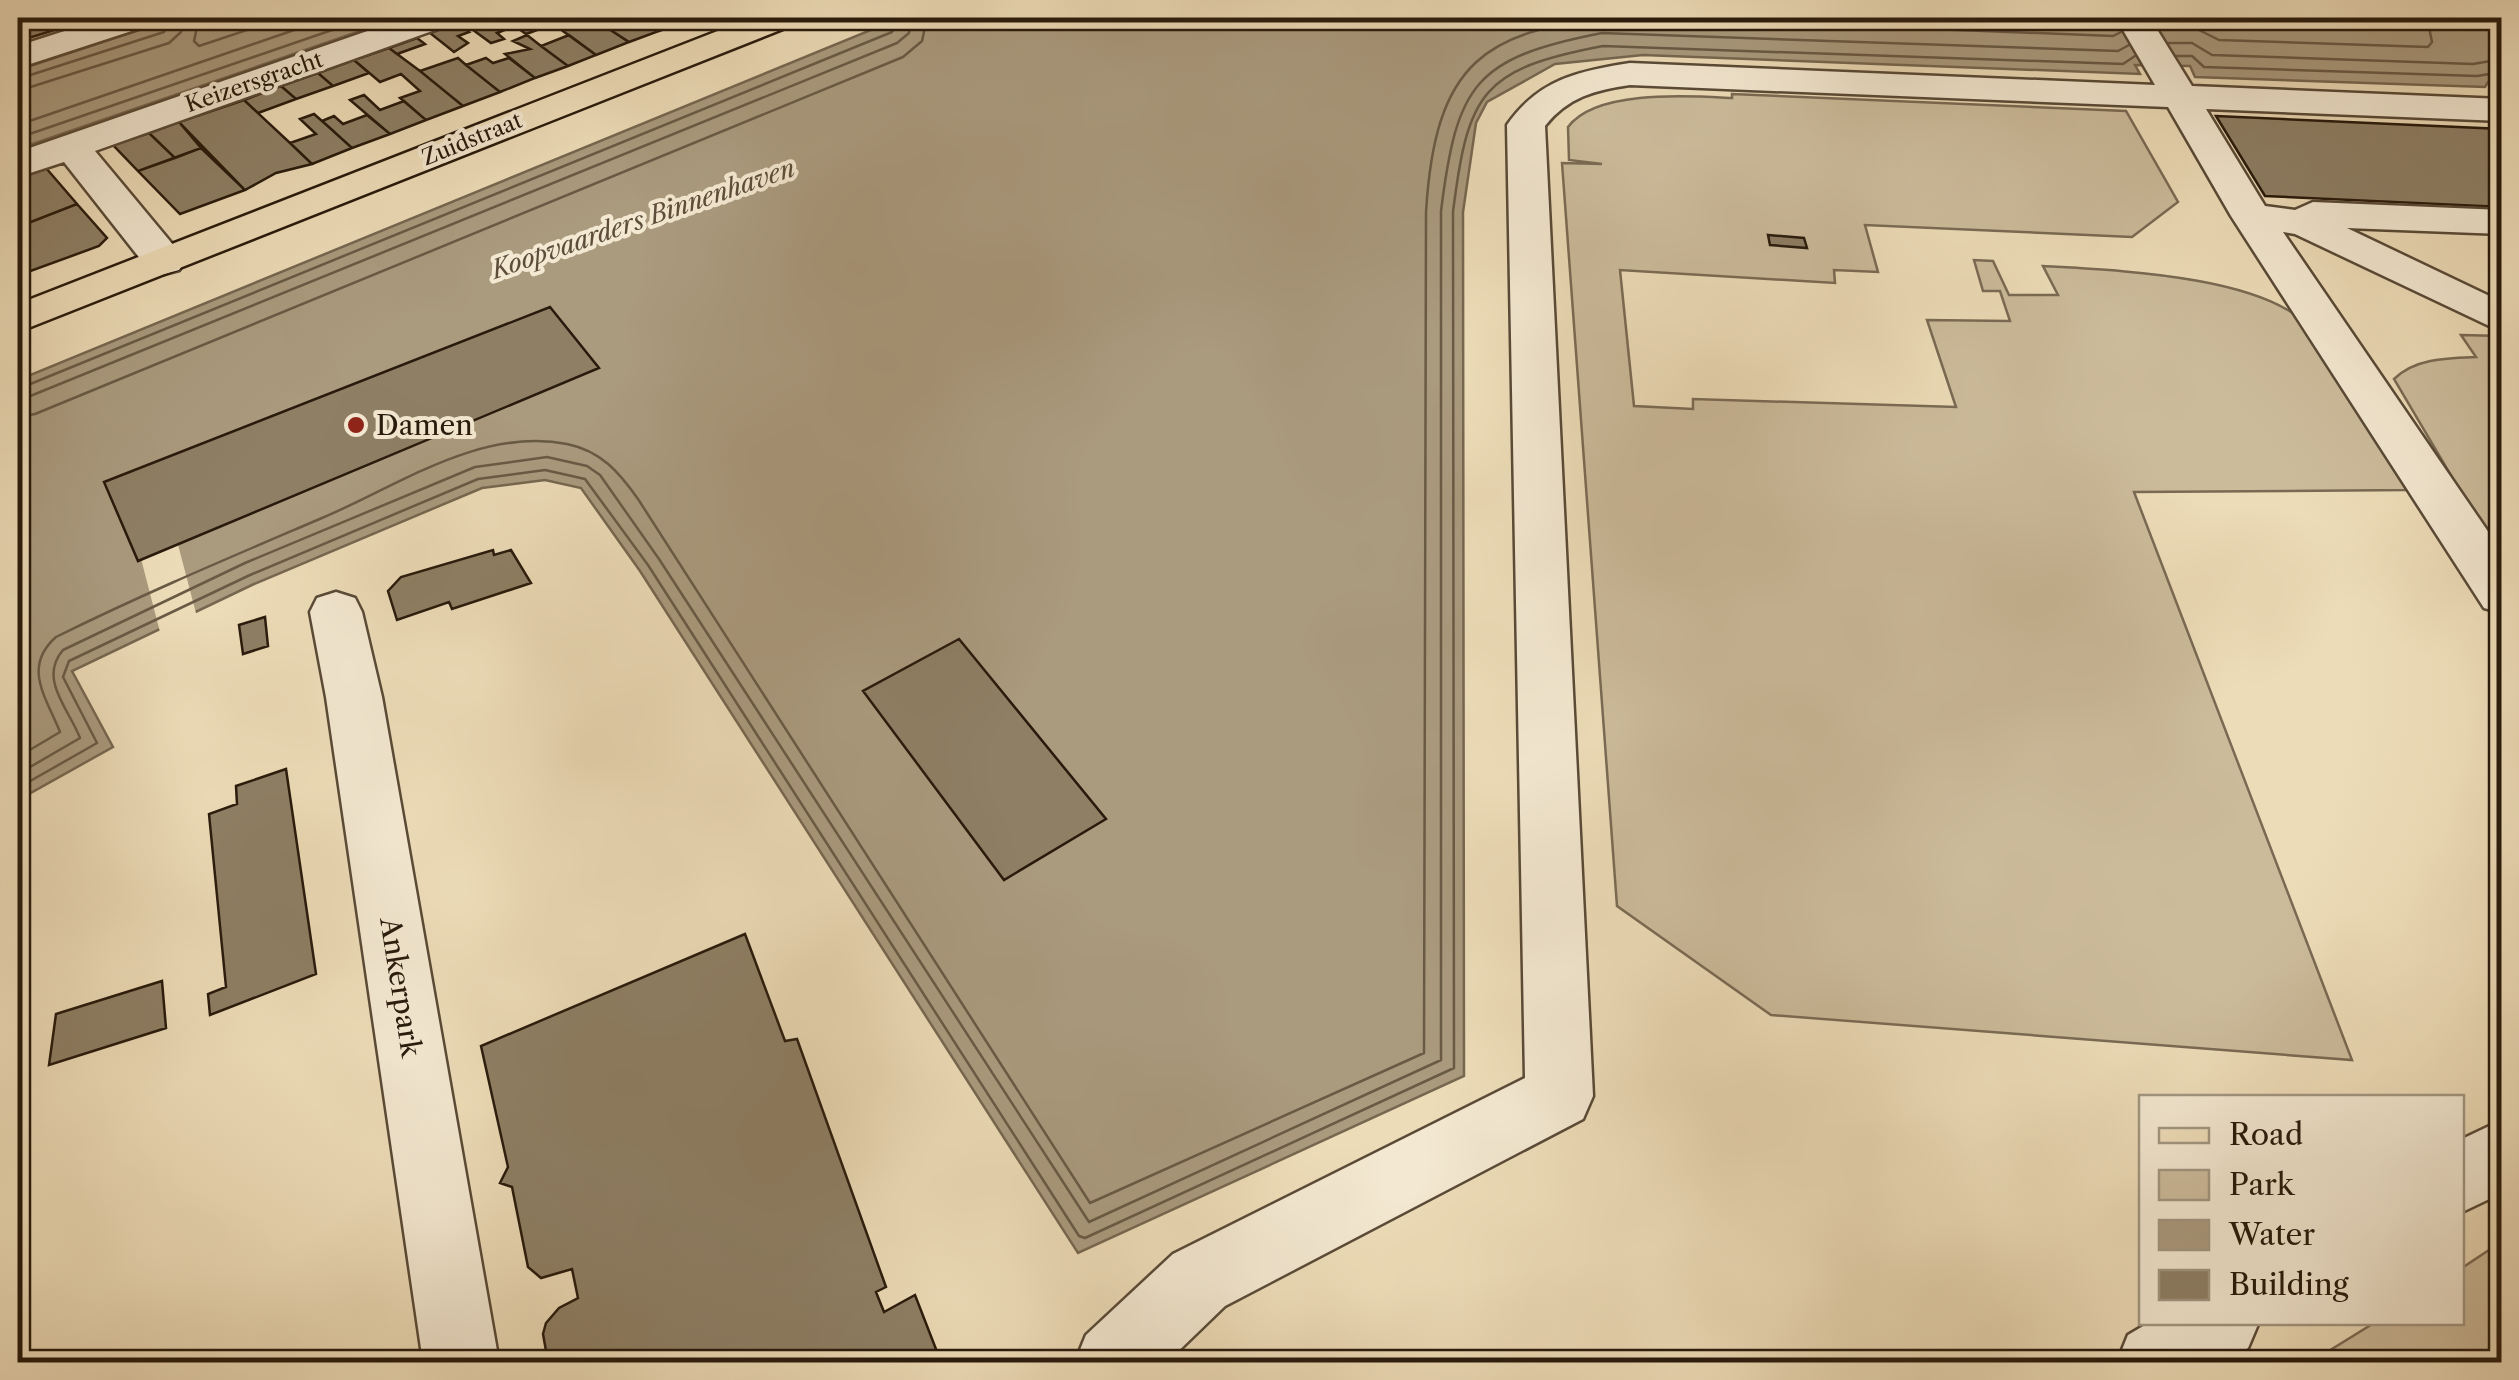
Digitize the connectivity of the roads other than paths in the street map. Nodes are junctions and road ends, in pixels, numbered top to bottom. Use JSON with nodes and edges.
{"nodes":[{"id":1,"x":138,"y":18,"type":"edge"},
{"id":2,"x":437,"y":18,"type":"edge"},
{"id":3,"x":781,"y":18,"type":"edge"},
{"id":4,"x":2132,"y":18,"type":"edge"},
{"id":5,"x":18,"y":57,"type":"edge"},
{"id":6,"x":2169,"y":82,"type":"junction"},
{"id":7,"x":2502,"y":110,"type":"edge"},
{"id":8,"x":71,"y":146,"type":"junction"},
{"id":9,"x":18,"y":165,"type":"edge"},
{"id":10,"x":2251,"y":216,"type":"junction"},
{"id":11,"x":2502,"y":222,"type":"edge"},
{"id":12,"x":2305,"y":223,"type":"junction"},
{"id":13,"x":164,"y":260,"type":"junction"},
{"id":14,"x":18,"y":318,"type":"edge"},
{"id":15,"x":2502,"y":320,"type":"edge"},
{"id":16,"x":2502,"y":594,"type":"edge"},
{"id":17,"x":336,"y":612,"type":"dead end"},
{"id":18,"x":2502,"y":1154,"type":"edge"},
{"id":19,"x":2464,"y":1177,"type":"edge"},
{"id":20,"x":2217,"y":1325,"type":"edge"},
{"id":21,"x":460,"y":1362,"type":"edge"},
{"id":22,"x":1114,"y":1362,"type":"edge"},
{"id":23,"x":2156,"y":1362,"type":"edge"}],
"edges":[{"from":1,"to":5,"type":"street"},
{"from":2,"to":8,"type":"street","name":"Keizersgracht"},
{"from":3,"to":13,"type":"main road","name":"Zuidstraat"},
{"from":4,"to":6,"type":"street"},
{"from":6,"to":7,"type":"street"},
{"from":6,"to":10,"type":"street"},
{"from":6,"to":22,"type":"street"},
{"from":8,"to":9,"type":"street","name":"Keizersgracht"},
{"from":8,"to":13,"type":"street"},
{"from":10,"to":12,"type":"street"},
{"from":10,"to":16,"type":"street"},
{"from":11,"to":12,"type":"street"},
{"from":12,"to":15,"type":"street"},
{"from":13,"to":14,"type":"main road","name":"Zuidstraat"},
{"from":17,"to":21,"type":"street","name":"Ankerpark"},
{"from":18,"to":19,"type":"street"},
{"from":20,"to":23,"type":"street"}]}
